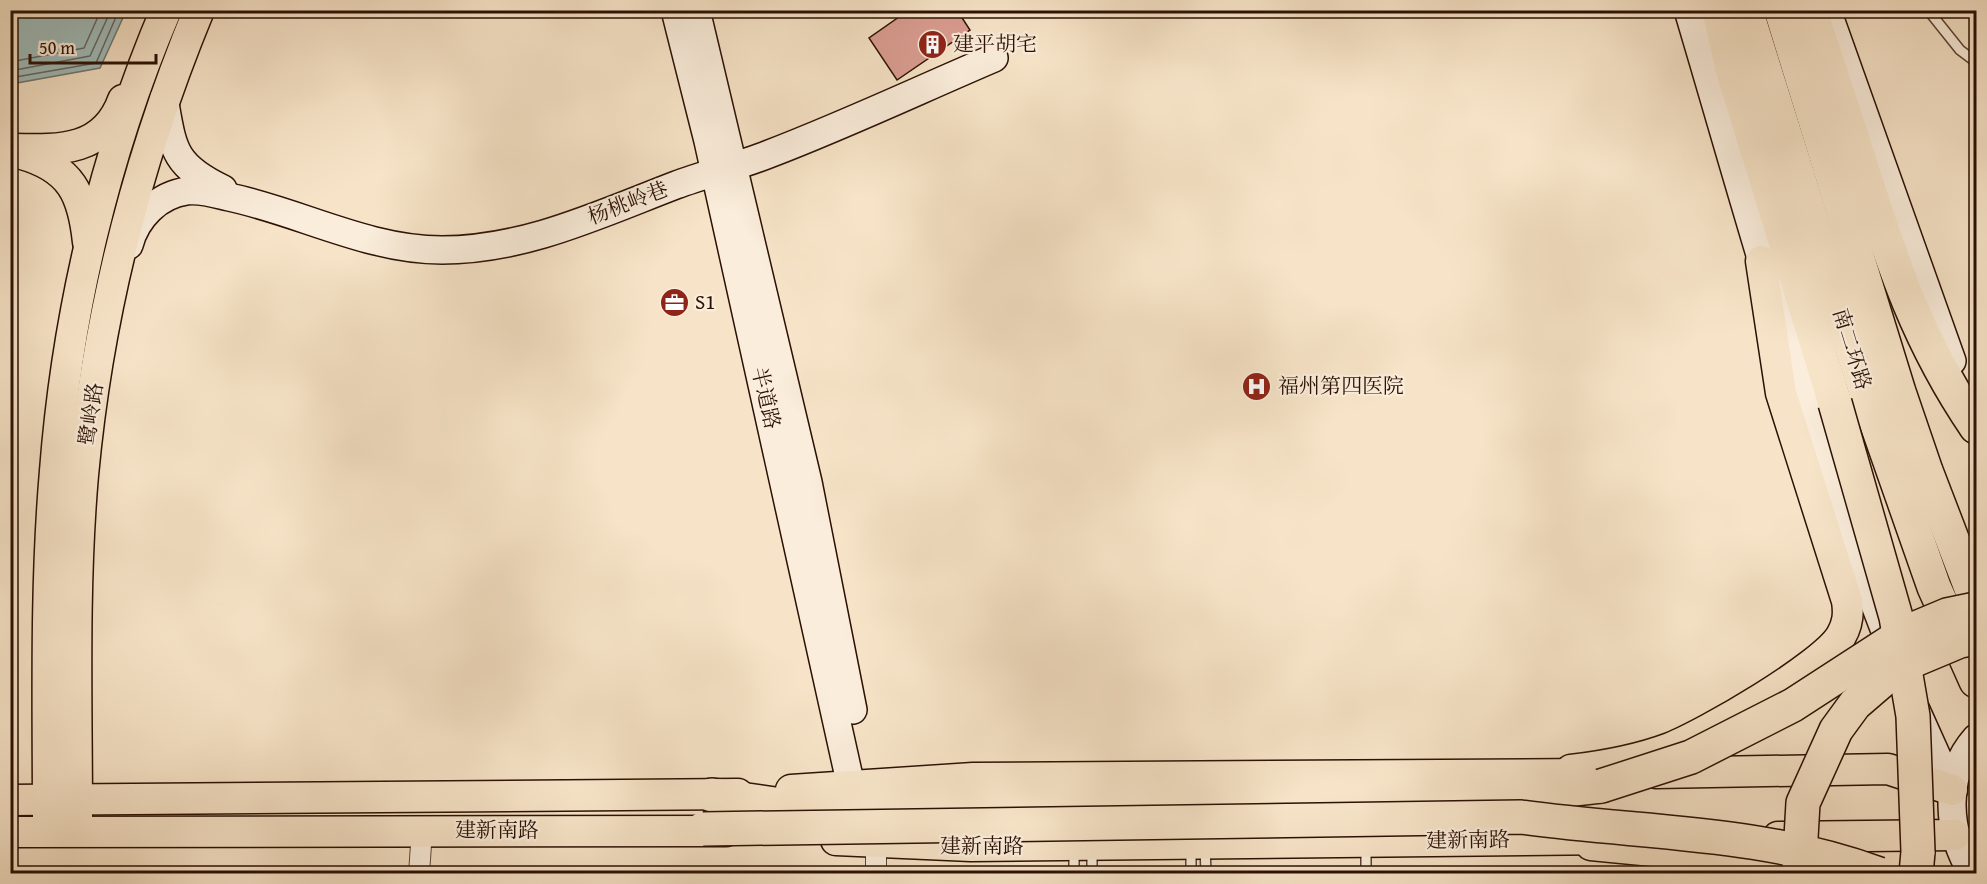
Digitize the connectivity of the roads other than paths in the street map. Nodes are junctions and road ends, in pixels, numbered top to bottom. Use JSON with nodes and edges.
{"nodes":[{"id":1,"x":166,"y":10,"type":"edge"},
{"id":2,"x":199,"y":10,"type":"edge"},
{"id":3,"x":675,"y":10,"type":"edge"},
{"id":4,"x":696,"y":10,"type":"edge"},
{"id":5,"x":1688,"y":10,"type":"edge"},
{"id":6,"x":1719,"y":10,"type":"edge"},
{"id":7,"x":1746,"y":10,"type":"edge"},
{"id":8,"x":1780,"y":10,"type":"edge"},
{"id":9,"x":1810,"y":10,"type":"edge"},
{"id":10,"x":1827,"y":10,"type":"edge"},
{"id":11,"x":1928,"y":10,"type":"edge"},
{"id":12,"x":150,"y":51,"type":"junction"},
{"id":13,"x":994,"y":58,"type":"dead end"},
{"id":14,"x":1977,"y":62,"type":"edge"},
{"id":15,"x":164,"y":98,"type":"junction"},
{"id":16,"x":10,"y":150,"type":"edge"},
{"id":17,"x":724,"y":169,"type":"junction"},
{"id":18,"x":248,"y":201,"type":"junction"},
{"id":19,"x":89,"y":255,"type":"junction"},
{"id":20,"x":1761,"y":261,"type":"junction"},
{"id":21,"x":104,"y":324,"type":"junction"},
{"id":22,"x":1884,"y":396,"type":"junction"},
{"id":23,"x":1977,"y":420,"type":"edge"},
{"id":24,"x":1977,"y":427,"type":"edge"},
{"id":25,"x":1977,"y":601,"type":"edge"},
{"id":26,"x":1977,"y":609,"type":"edge"},
{"id":27,"x":1977,"y":638,"type":"edge"},
{"id":28,"x":1977,"y":681,"type":"edge"},
{"id":29,"x":1977,"y":738,"type":"edge"},
{"id":30,"x":1517,"y":776,"type":"junction"},
{"id":31,"x":859,"y":785,"type":"junction"},
{"id":32,"x":1952,"y":790,"type":"junction"},
{"id":33,"x":712,"y":795,"type":"junction"},
{"id":34,"x":10,"y":800,"type":"edge"},
{"id":35,"x":48,"y":800,"type":"junction"},
{"id":36,"x":77,"y":800,"type":"junction"},
{"id":37,"x":703,"y":829,"type":"junction"},
{"id":38,"x":422,"y":830,"type":"junction"},
{"id":39,"x":10,"y":832,"type":"edge"},
{"id":40,"x":47,"y":832,"type":"junction"},
{"id":41,"x":77,"y":832,"type":"junction"},
{"id":42,"x":1955,"y":835,"type":"junction"},
{"id":43,"x":1544,"y":840,"type":"junction"},
{"id":44,"x":1366,"y":842,"type":"junction"},
{"id":45,"x":876,"y":843,"type":"junction"},
{"id":46,"x":1198,"y":844,"type":"junction"},
{"id":47,"x":1083,"y":859,"type":"edge"},
{"id":48,"x":419,"y":873,"type":"edge"},
{"id":49,"x":876,"y":873,"type":"edge"},
{"id":50,"x":1191,"y":873,"type":"edge"},
{"id":51,"x":1206,"y":873,"type":"edge"},
{"id":52,"x":1366,"y":873,"type":"edge"},
{"id":53,"x":1799,"y":873,"type":"edge"},
{"id":54,"x":1821,"y":873,"type":"edge"},
{"id":55,"x":1879,"y":873,"type":"edge"},
{"id":56,"x":1916,"y":873,"type":"edge"},
{"id":57,"x":1973,"y":873,"type":"edge"}],
"edges":[{"from":1,"to":12,"type":"main road","name":"鹭岭路"},
{"from":2,"to":15,"type":"main road","name":"鹭岭路"},
{"from":3,"to":17,"type":"main road","name":"半道路"},
{"from":4,"to":17,"type":"main road","name":"半道路"},
{"from":5,"to":20,"type":"main road"},
{"from":6,"to":56,"type":"highway","bridge":true},
{"from":7,"to":22,"type":"highway","name":"南二环路"},
{"from":8,"to":22,"type":"highway","name":"南二环路"},
{"from":9,"to":24,"type":"highway"},
{"from":10,"to":23,"type":"main road"},
{"from":11,"to":14,"type":"lane"},
{"from":12,"to":16,"type":"main road"},
{"from":12,"to":19,"type":"main road","name":"鹭岭路"},
{"from":13,"to":17,"type":"main road","name":"杨桃岭巷"},
{"from":15,"to":18,"type":"main road"},
{"from":15,"to":21,"type":"main road","name":"鹭岭路"},
{"from":16,"to":19,"type":"main road"},
{"from":17,"to":18,"type":"main road","name":"杨桃岭巷"},
{"from":17,"to":31,"type":"main road","name":"半道路"},
{"from":18,"to":21,"type":"main road"},
{"from":19,"to":35,"type":"main road","name":"鹭岭路"},
{"from":20,"to":30,"type":"main road"},
{"from":20,"to":32,"type":"main road"},
{"from":21,"to":36,"type":"main road","name":"鹭岭路"},
{"from":22,"to":25,"type":"highway","name":"南二环路"},
{"from":22,"to":28,"type":"highway","name":"南二环路","bridge":true},
{"from":26,"to":33,"type":"highway","bridge":true},
{"from":27,"to":53,"type":"highway","bridge":true},
{"from":29,"to":32,"type":"main road"},
{"from":30,"to":31,"type":"main road","name":"建新南路"},
{"from":30,"to":32,"type":"main road","name":"建新南路"},
{"from":31,"to":33,"type":"main road","name":"建新南路"},
{"from":32,"to":42,"type":"main road"},
{"from":33,"to":36,"type":"main road","name":"建新南路"},
{"from":34,"to":35,"type":"main road","name":"建新南路"},
{"from":35,"to":36,"type":"main road","name":"建新南路"},
{"from":35,"to":40,"type":"main road","name":"鹭岭路"},
{"from":36,"to":41,"type":"main road","name":"鹭岭路"},
{"from":37,"to":38,"type":"main road","name":"建新南路"},
{"from":37,"to":45,"type":"main road","name":"建新南路"},
{"from":37,"to":55,"type":"highway","bridge":true},
{"from":38,"to":41,"type":"main road","name":"建新南路"},
{"from":38,"to":48,"type":"street"},
{"from":39,"to":40,"type":"main road","name":"建新南路"},
{"from":40,"to":41,"type":"main road","name":"建新南路"},
{"from":42,"to":43,"type":"main road","name":"建新南路"},
{"from":42,"to":57,"type":"main road"},
{"from":43,"to":44,"type":"main road","name":"建新南路"},
{"from":43,"to":54,"type":"main road"},
{"from":44,"to":46,"type":"main road","name":"建新南路"},
{"from":44,"to":52,"type":"lane"},
{"from":45,"to":47,"type":"main road","name":"建新南路"},
{"from":45,"to":49,"type":"street"},
{"from":46,"to":47,"type":"main road","name":"建新南路"},
{"from":46,"to":50,"type":"lane"},
{"from":46,"to":51,"type":"lane"}]}
